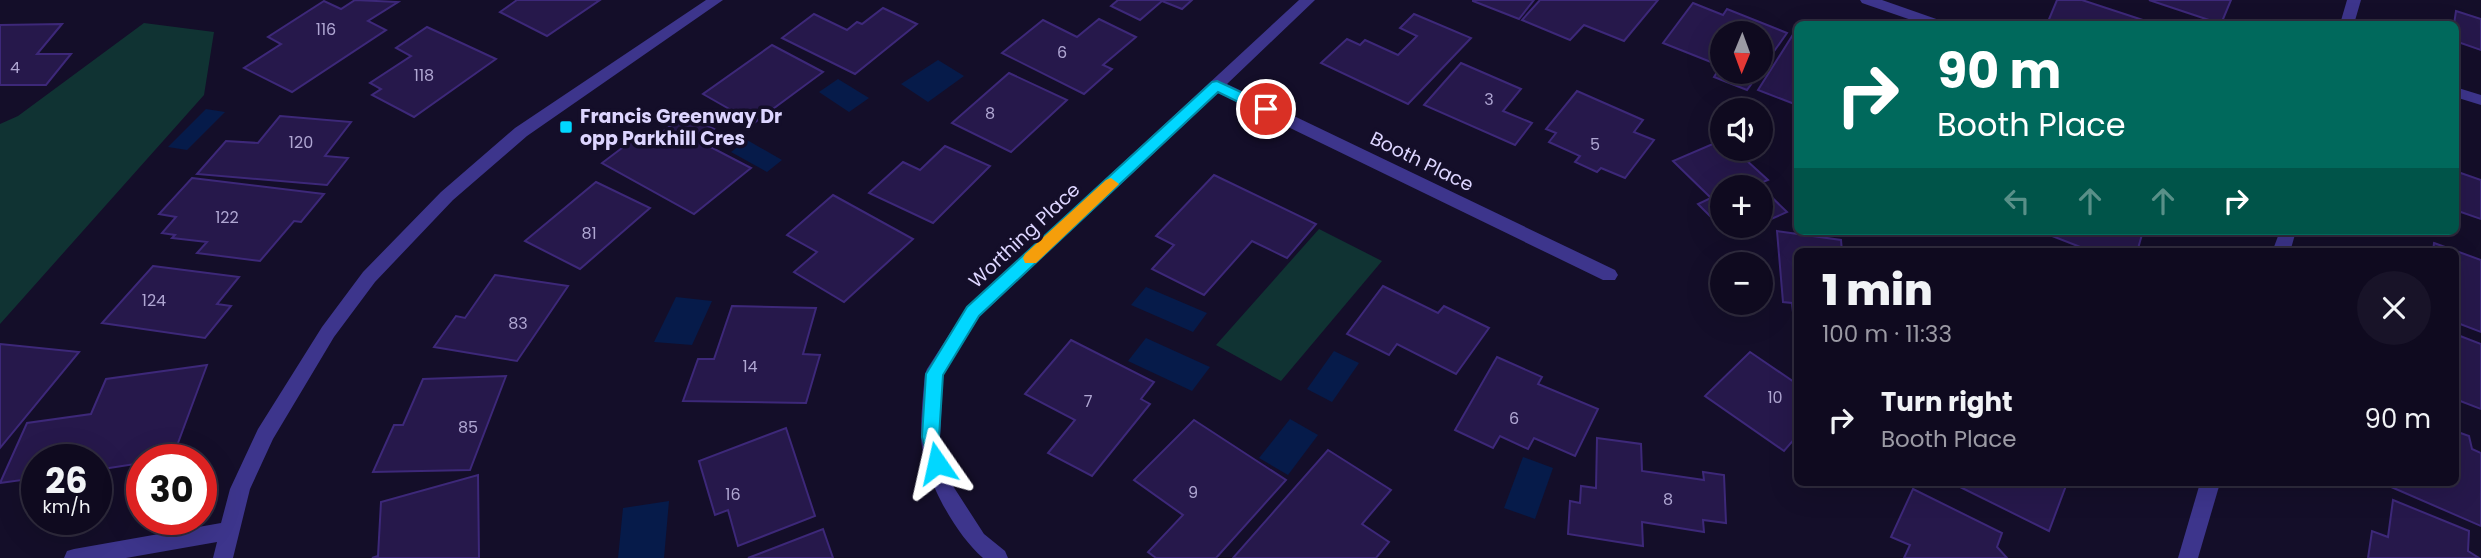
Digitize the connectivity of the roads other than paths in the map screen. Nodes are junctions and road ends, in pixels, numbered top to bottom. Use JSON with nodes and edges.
{"nodes":[{"id":1,"x":716,"y":0,"type":"edge"},
{"id":2,"x":1308,"y":0,"type":"edge"},
{"id":3,"x":1867,"y":0,"type":"edge"},
{"id":4,"x":2354,"y":0,"type":"edge"},
{"id":5,"x":1928,"y":21,"type":"edge"},
{"id":6,"x":2348,"y":21,"type":"edge"},
{"id":7,"x":1217,"y":86,"type":"junction"},
{"id":8,"x":2459,"y":93,"type":"edge"},
{"id":9,"x":2481,"y":100,"type":"edge"},
{"id":10,"x":1609,"y":275,"type":"dead end"},
{"id":11,"x":2209,"y":486,"type":"edge"},
{"id":12,"x":229,"y":531,"type":"junction"},
{"id":13,"x":74,"y":558,"type":"edge"},
{"id":14,"x":223,"y":558,"type":"edge"},
{"id":15,"x":998,"y":558,"type":"edge"},
{"id":16,"x":2188,"y":558,"type":"edge"}],
"edges":[{"from":1,"to":12,"type":"street"},
{"from":2,"to":7,"type":"street","name":"Worthing Place"},
{"from":3,"to":5,"type":"street"},
{"from":4,"to":6,"type":"street"},
{"from":7,"to":10,"type":"street","name":"Booth Place"},
{"from":7,"to":15,"type":"street","name":"Worthing Place"},
{"from":8,"to":9,"type":"street"},
{"from":11,"to":16,"type":"street"},
{"from":12,"to":13,"type":"street"},
{"from":12,"to":14,"type":"street"}]}
